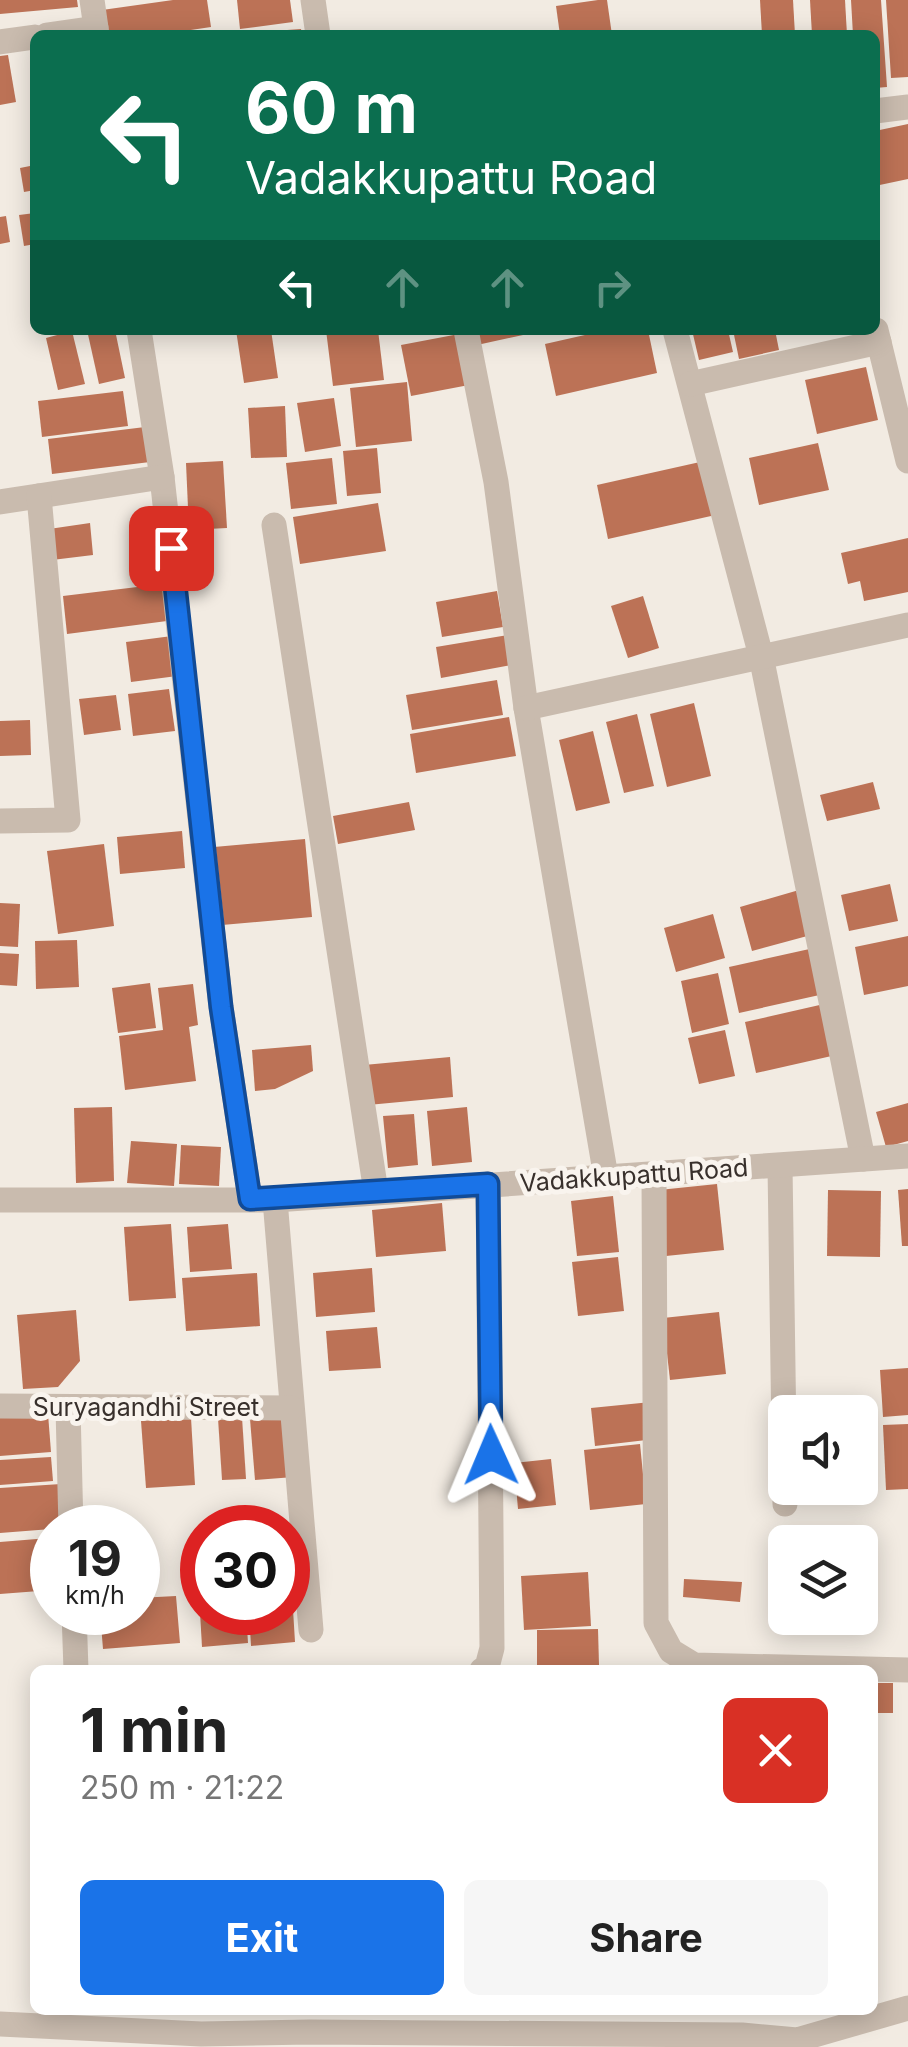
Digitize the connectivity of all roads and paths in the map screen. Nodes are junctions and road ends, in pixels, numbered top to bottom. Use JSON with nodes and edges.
{"nodes":[{"id":1,"x":92,"y":0,"type":"edge"},
{"id":2,"x":313,"y":0,"type":"edge"},
{"id":3,"x":96,"y":30,"type":"edge"},
{"id":4,"x":317,"y":30,"type":"edge"},
{"id":5,"x":30,"y":38,"type":"edge"},
{"id":6,"x":0,"y":42,"type":"edge"},
{"id":7,"x":908,"y":107,"type":"edge"},
{"id":8,"x":880,"y":110,"type":"edge"},
{"id":9,"x":140,"y":335,"type":"edge"},
{"id":10,"x":467,"y":335,"type":"edge"},
{"id":11,"x":676,"y":335,"type":"edge"},
{"id":12,"x":873,"y":335,"type":"edge"},
{"id":13,"x":877,"y":335,"type":"edge"},
{"id":14,"x":690,"y":384,"type":"junction"},
{"id":15,"x":908,"y":461,"type":"edge"},
{"id":16,"x":162,"y":477,"type":"junction"},
{"id":17,"x":39,"y":496,"type":"junction"},
{"id":18,"x":0,"y":502,"type":"edge"},
{"id":19,"x":274,"y":526,"type":"dead end"},
{"id":20,"x":908,"y":626,"type":"edge"},
{"id":21,"x":761,"y":656,"type":"junction"},
{"id":22,"x":526,"y":708,"type":"junction"},
{"id":23,"x":0,"y":821,"type":"edge"},
{"id":24,"x":908,"y":1156,"type":"edge"},
{"id":25,"x":863,"y":1159,"type":"junction"},
{"id":26,"x":780,"y":1166,"type":"junction"},
{"id":27,"x":654,"y":1174,"type":"junction"},
{"id":28,"x":606,"y":1177,"type":"junction"},
{"id":29,"x":488,"y":1184,"type":"junction"},
{"id":30,"x":376,"y":1192,"type":"junction"},
{"id":31,"x":0,"y":1200,"type":"edge"},
{"id":32,"x":262,"y":1200,"type":"junction"},
{"id":33,"x":783,"y":1395,"type":"edge"},
{"id":34,"x":0,"y":1406,"type":"edge"},
{"id":35,"x":68,"y":1408,"type":"junction"},
{"id":36,"x":291,"y":1408,"type":"junction"},
{"id":37,"x":71,"y":1505,"type":"edge"},
{"id":38,"x":311,"y":1630,"type":"dead end"},
{"id":39,"x":75,"y":1635,"type":"edge"},
{"id":40,"x":76,"y":1665,"type":"edge"},
{"id":41,"x":488,"y":1665,"type":"edge"},
{"id":42,"x":694,"y":1665,"type":"edge"},
{"id":43,"x":878,"y":1669,"type":"edge"},
{"id":44,"x":908,"y":1670,"type":"edge"},
{"id":45,"x":908,"y":2008,"type":"edge"},
{"id":46,"x":0,"y":2024,"type":"edge"},
{"id":47,"x":311,"y":2039,"type":"edge"},
{"id":48,"x":171,"y":2040,"type":"edge"},
{"id":49,"x":389,"y":2040,"type":"edge"},
{"id":50,"x":577,"y":2041,"type":"edge"},
{"id":51,"x":687,"y":2041,"type":"edge"},
{"id":52,"x":804,"y":2042,"type":"edge"}],
"edges":[{"from":1,"to":3,"type":"street"},
{"from":2,"to":4,"type":"street"},
{"from":5,"to":6,"type":"street"},
{"from":7,"to":8,"type":"street"},
{"from":9,"to":16,"type":"street"},
{"from":10,"to":22,"type":"street"},
{"from":11,"to":14,"type":"street"},
{"from":12,"to":14,"type":"street"},
{"from":13,"to":15,"type":"street"},
{"from":14,"to":21,"type":"street"},
{"from":16,"to":17,"type":"street"},
{"from":16,"to":32,"type":"street"},
{"from":17,"to":18,"type":"street"},
{"from":17,"to":23,"type":"street"},
{"from":19,"to":30,"type":"street"},
{"from":20,"to":21,"type":"street"},
{"from":21,"to":22,"type":"street"},
{"from":21,"to":25,"type":"street"},
{"from":22,"to":28,"type":"street"},
{"from":24,"to":25,"type":"street","name":"Vadakkupattu Road"},
{"from":25,"to":26,"type":"street","name":"Vadakkupattu Road"},
{"from":26,"to":27,"type":"street","name":"Vadakkupattu Road"},
{"from":26,"to":33,"type":"street"},
{"from":27,"to":28,"type":"street","name":"Vadakkupattu Road"},
{"from":27,"to":42,"type":"street"},
{"from":28,"to":29,"type":"street","name":"Vadakkupattu Road"},
{"from":29,"to":30,"type":"street","name":"Vadakkupattu Road"},
{"from":29,"to":41,"type":"street"},
{"from":30,"to":32,"type":"street","name":"Vadakkupattu Road"},
{"from":31,"to":32,"type":"street","name":"Vadakkupattu Road"},
{"from":32,"to":36,"type":"street"},
{"from":34,"to":35,"type":"street","name":"Suryagandhi Street"},
{"from":35,"to":36,"type":"street","name":"Suryagandhi Street"},
{"from":35,"to":37,"type":"street"},
{"from":36,"to":38,"type":"street"},
{"from":39,"to":40,"type":"street"},
{"from":43,"to":44,"type":"street"},
{"from":45,"to":52,"type":"street"},
{"from":46,"to":48,"type":"street"},
{"from":47,"to":48,"type":"street"},
{"from":47,"to":49,"type":"street"},
{"from":49,"to":50,"type":"street"},
{"from":50,"to":51,"type":"street"},
{"from":51,"to":52,"type":"street"}]}
